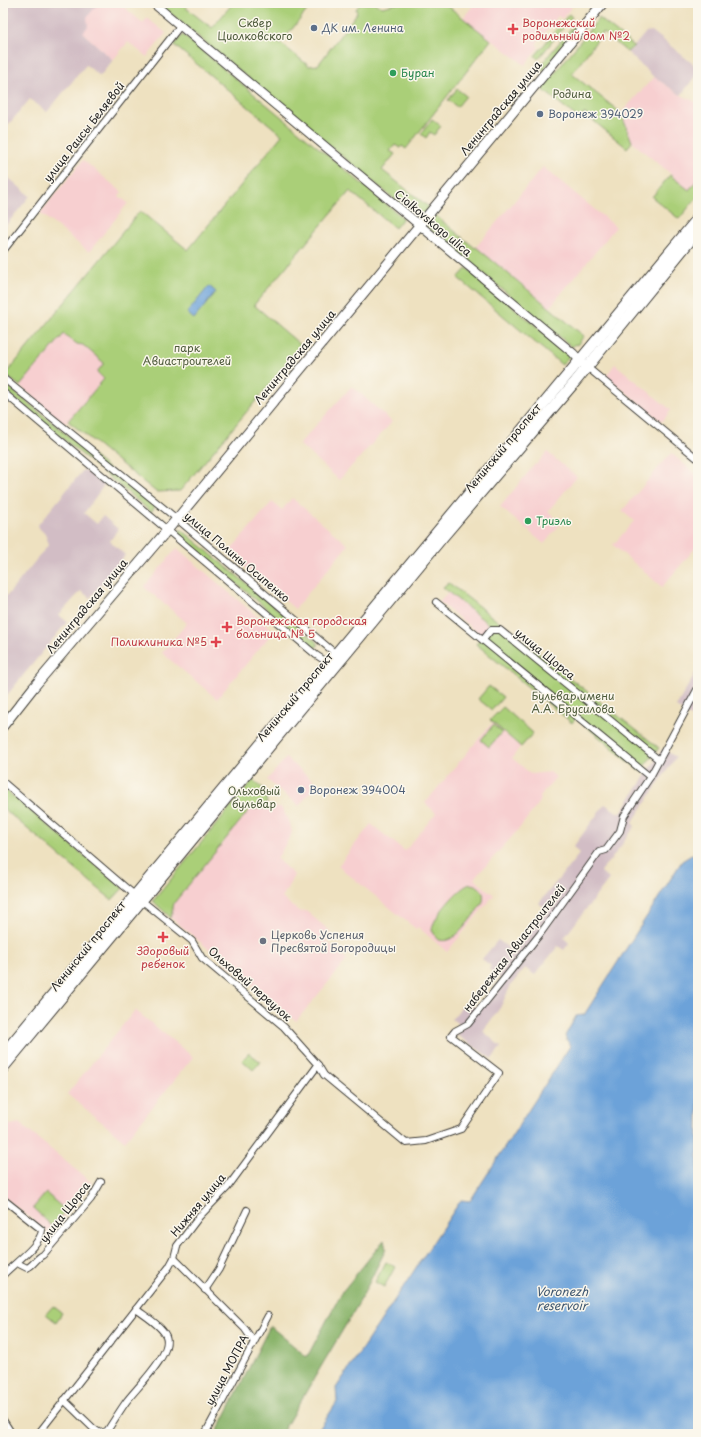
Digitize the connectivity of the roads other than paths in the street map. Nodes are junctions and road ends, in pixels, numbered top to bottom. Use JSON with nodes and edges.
{"nodes":[{"id":1,"x":153,"y":3,"type":"edge"},
{"id":2,"x":603,"y":3,"type":"edge"},
{"id":3,"x":180,"y":26,"type":"junction"},
{"id":4,"x":698,"y":218,"type":"edge"},
{"id":5,"x":419,"y":226,"type":"junction"},
{"id":6,"x":698,"y":231,"type":"edge"},
{"id":7,"x":3,"y":251,"type":"edge"},
{"id":8,"x":583,"y":363,"type":"junction"},
{"id":9,"x":3,"y":378,"type":"edge"},
{"id":10,"x":3,"y":392,"type":"edge"},
{"id":11,"x":698,"y":459,"type":"edge"},
{"id":12,"x":177,"y":519,"type":"junction"},
{"id":13,"x":168,"y":529,"type":"junction"},
{"id":14,"x":436,"y":602,"type":"dead end"},
{"id":15,"x":483,"y":640,"type":"junction"},
{"id":16,"x":336,"y":654,"type":"junction"},
{"id":17,"x":327,"y":664,"type":"junction"},
{"id":18,"x":338,"y":665,"type":"junction"},
{"id":19,"x":698,"y":688,"type":"edge"},
{"id":20,"x":3,"y":726,"type":"edge"},
{"id":21,"x":659,"y":760,"type":"junction"},
{"id":22,"x":650,"y":777,"type":"junction"},
{"id":23,"x":3,"y":782,"type":"edge"},
{"id":24,"x":138,"y":897,"type":"junction"},
{"id":25,"x":3,"y":1054,"type":"edge"},
{"id":26,"x":318,"y":1065,"type":"junction"},
{"id":27,"x":3,"y":1068,"type":"edge"},
{"id":28,"x":406,"y":1143,"type":"joint"},
{"id":29,"x":101,"y":1182,"type":"dead end"},
{"id":30,"x":3,"y":1199,"type":"edge"},
{"id":31,"x":247,"y":1210,"type":"dead end"},
{"id":32,"x":174,"y":1258,"type":"junction"},
{"id":33,"x":17,"y":1263,"type":"junction"},
{"id":34,"x":3,"y":1275,"type":"edge"},
{"id":35,"x":205,"y":1290,"type":"junction"},
{"id":36,"x":136,"y":1309,"type":"junction"},
{"id":37,"x":268,"y":1316,"type":"dead end"},
{"id":38,"x":254,"y":1342,"type":"junction"},
{"id":39,"x":64,"y":1400,"type":"junction"},
{"id":40,"x":3,"y":1420,"type":"edge"},
{"id":41,"x":12,"y":1434,"type":"edge"},
{"id":42,"x":38,"y":1434,"type":"edge"},
{"id":43,"x":205,"y":1434,"type":"edge"}],
"edges":[{"from":1,"to":3,"type":"street","name":"Ciolkovskogo ulica"},
{"from":2,"to":5,"type":"main road","name":"Ленинградская улица"},
{"from":3,"to":5,"type":"street","name":"Ciolkovskogo ulica"},
{"from":3,"to":7,"type":"street","name":"улица Раисы Беляевой"},
{"from":4,"to":8,"type":"main road","name":"Ленинский проспект"},
{"from":5,"to":8,"type":"street","name":"Ciolkovskogo ulica"},
{"from":5,"to":12,"type":"main road","name":"Ленинградская улица"},
{"from":6,"to":8,"type":"main road","name":"Ленинский проспект"},
{"from":8,"to":11,"type":"street","name":"Ciolkovskogo ulica"},
{"from":8,"to":16,"type":"main road","name":"Ленинский проспект"},
{"from":8,"to":18,"type":"main road","name":"Ленинский проспект"},
{"from":9,"to":12,"type":"street","name":"улица Полины Осипенко"},
{"from":10,"to":13,"type":"street","name":"улица Полины Осипенко"},
{"from":12,"to":13,"type":"main road","name":"Ленинградская улица"},
{"from":12,"to":16,"type":"street","name":"улица Полины Осипенко"},
{"from":13,"to":17,"type":"street","name":"улица Полины Осипенко"},
{"from":13,"to":20,"type":"main road","name":"Ленинградская улица"},
{"from":14,"to":15,"type":"street"},
{"from":15,"to":21,"type":"street","name":"улица Щорса"},
{"from":15,"to":22,"type":"street"},
{"from":16,"to":17,"type":"main road","name":"Ленинский проспект"},
{"from":16,"to":18,"type":"street"},
{"from":17,"to":18,"type":"street"},
{"from":17,"to":24,"type":"main road","name":"Ленинский проспект"},
{"from":18,"to":24,"type":"main road","name":"Ленинский проспект"},
{"from":19,"to":21,"type":"street","name":"набережная Авиастроителей"},
{"from":21,"to":22,"type":"street","name":"набережная Авиастроителей"},
{"from":22,"to":28,"type":"street","name":"набережная Авиастроителей"},
{"from":23,"to":24,"type":"street","name":"Ольховый переулок"},
{"from":24,"to":25,"type":"main road","name":"Ленинский проспект"},
{"from":24,"to":26,"type":"street","name":"Ольховый переулок"},
{"from":24,"to":27,"type":"main road","name":"Ленинский проспект"},
{"from":26,"to":28,"type":"street","name":"Ольховый переулок"},
{"from":26,"to":32,"type":"street","name":"Нижняя улица"},
{"from":29,"to":33,"type":"street","name":"улица Щорса"},
{"from":30,"to":33,"type":"street"},
{"from":31,"to":35,"type":"street"},
{"from":32,"to":35,"type":"street"},
{"from":32,"to":36,"type":"street","name":"Нижняя улица"},
{"from":33,"to":34,"type":"street"},
{"from":35,"to":38,"type":"street"},
{"from":36,"to":39,"type":"street","name":"Нижняя улица"},
{"from":36,"to":39,"type":"street"},
{"from":37,"to":38,"type":"street","name":"улица МОПРА"},
{"from":38,"to":43,"type":"street","name":"улица МОПРА"},
{"from":39,"to":42,"type":"street","name":"Нижняя улица"},
{"from":40,"to":41,"type":"street"}]}
